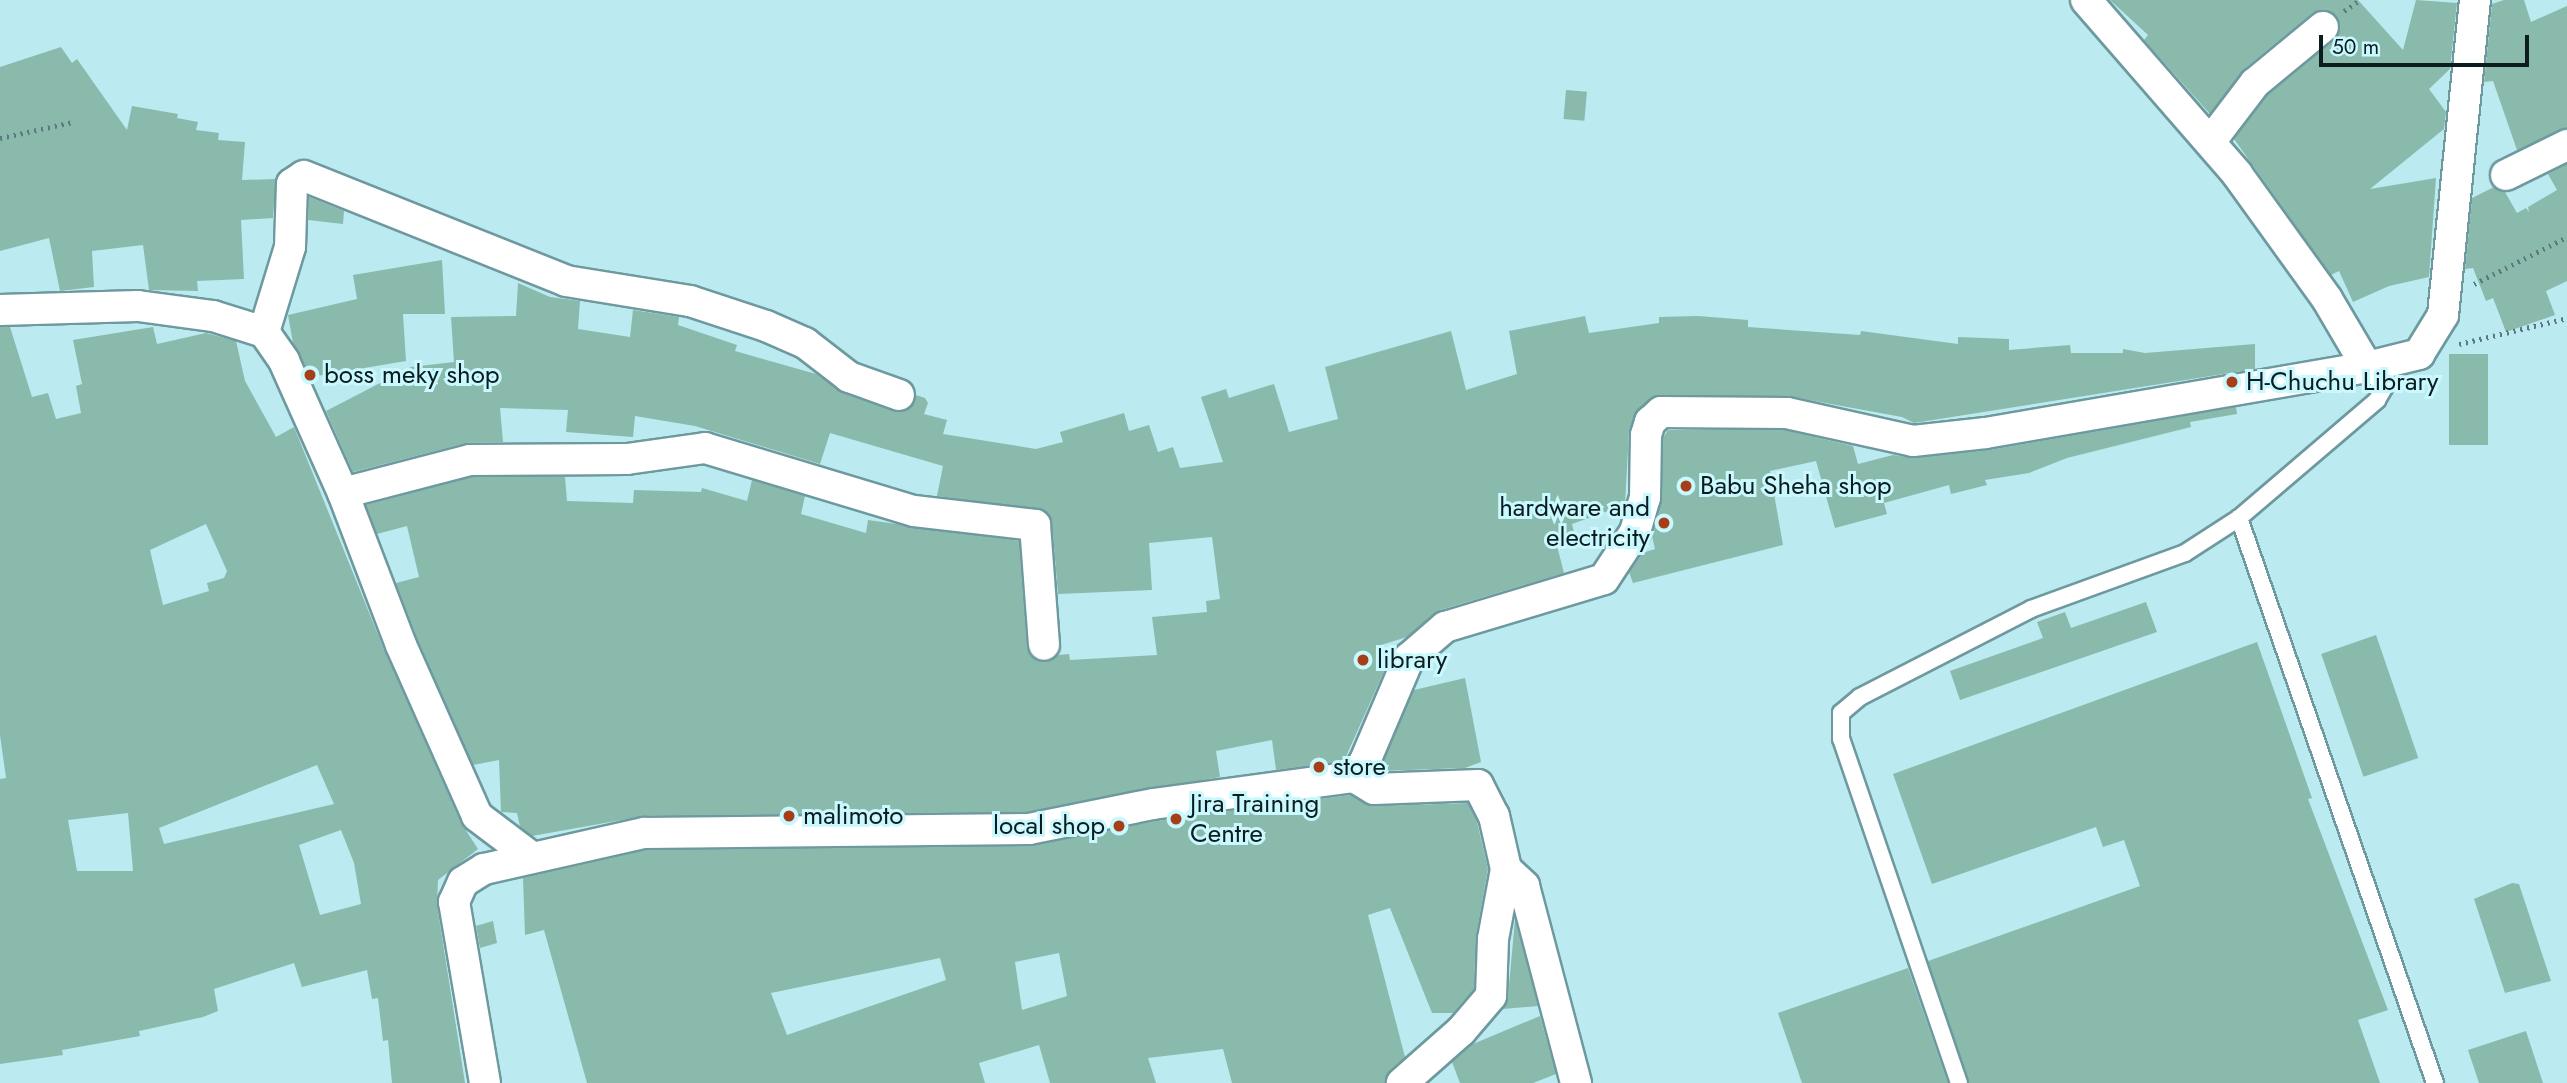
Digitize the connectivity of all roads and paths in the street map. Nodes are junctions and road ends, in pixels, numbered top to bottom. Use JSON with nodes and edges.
{"nodes":[{"id":1,"x":2475,"y":0,"type":"edge"},
{"id":2,"x":2096,"y":4,"type":"edge"},
{"id":3,"x":2323,"y":27,"type":"dead end"},
{"id":4,"x":73,"y":122,"type":"dead end"},
{"id":5,"x":0,"y":138,"type":"edge"},
{"id":6,"x":2210,"y":142,"type":"junction"},
{"id":7,"x":2567,"y":145,"type":"edge"},
{"id":8,"x":2506,"y":175,"type":"dead end"},
{"id":9,"x":2567,"y":237,"type":"edge"},
{"id":10,"x":2444,"y":299,"type":"junction"},
{"id":11,"x":0,"y":310,"type":"edge"},
{"id":12,"x":2567,"y":318,"type":"edge"},
{"id":13,"x":264,"y":332,"type":"junction"},
{"id":14,"x":2418,"y":354,"type":"junction"},
{"id":15,"x":2367,"y":367,"type":"junction"},
{"id":16,"x":899,"y":395,"type":"dead end"},
{"id":17,"x":343,"y":493,"type":"junction"},
{"id":18,"x":2239,"y":518,"type":"junction"},
{"id":19,"x":1044,"y":645,"type":"dead end"},
{"id":20,"x":1354,"y":777,"type":"junction"},
{"id":21,"x":530,"y":856,"type":"junction"},
{"id":22,"x":1506,"y":869,"type":"junction"},
{"id":23,"x":485,"y":1083,"type":"edge"},
{"id":24,"x":1402,"y":1083,"type":"edge"},
{"id":25,"x":1576,"y":1083,"type":"edge"},
{"id":26,"x":1958,"y":1083,"type":"edge"},
{"id":27,"x":2435,"y":1083,"type":"edge"}],
"edges":[{"from":1,"to":10,"type":"street"},
{"from":2,"to":6,"type":"street"},
{"from":3,"to":6,"type":"street"},
{"from":4,"to":5,"type":"path"},
{"from":6,"to":15,"type":"street"},
{"from":7,"to":8,"type":"street"},
{"from":9,"to":10,"type":"path"},
{"from":10,"to":14,"type":"street"},
{"from":11,"to":13,"type":"street"},
{"from":12,"to":14,"type":"path"},
{"from":13,"to":16,"type":"street"},
{"from":13,"to":17,"type":"street"},
{"from":14,"to":15,"type":"street"},
{"from":15,"to":18,"type":"lane"},
{"from":15,"to":20,"type":"street"},
{"from":17,"to":19,"type":"street"},
{"from":17,"to":21,"type":"street"},
{"from":18,"to":26,"type":"lane"},
{"from":18,"to":27,"type":"lane"},
{"from":20,"to":21,"type":"street"},
{"from":20,"to":22,"type":"street"},
{"from":21,"to":23,"type":"street"},
{"from":22,"to":24,"type":"street"},
{"from":22,"to":25,"type":"street"}]}
